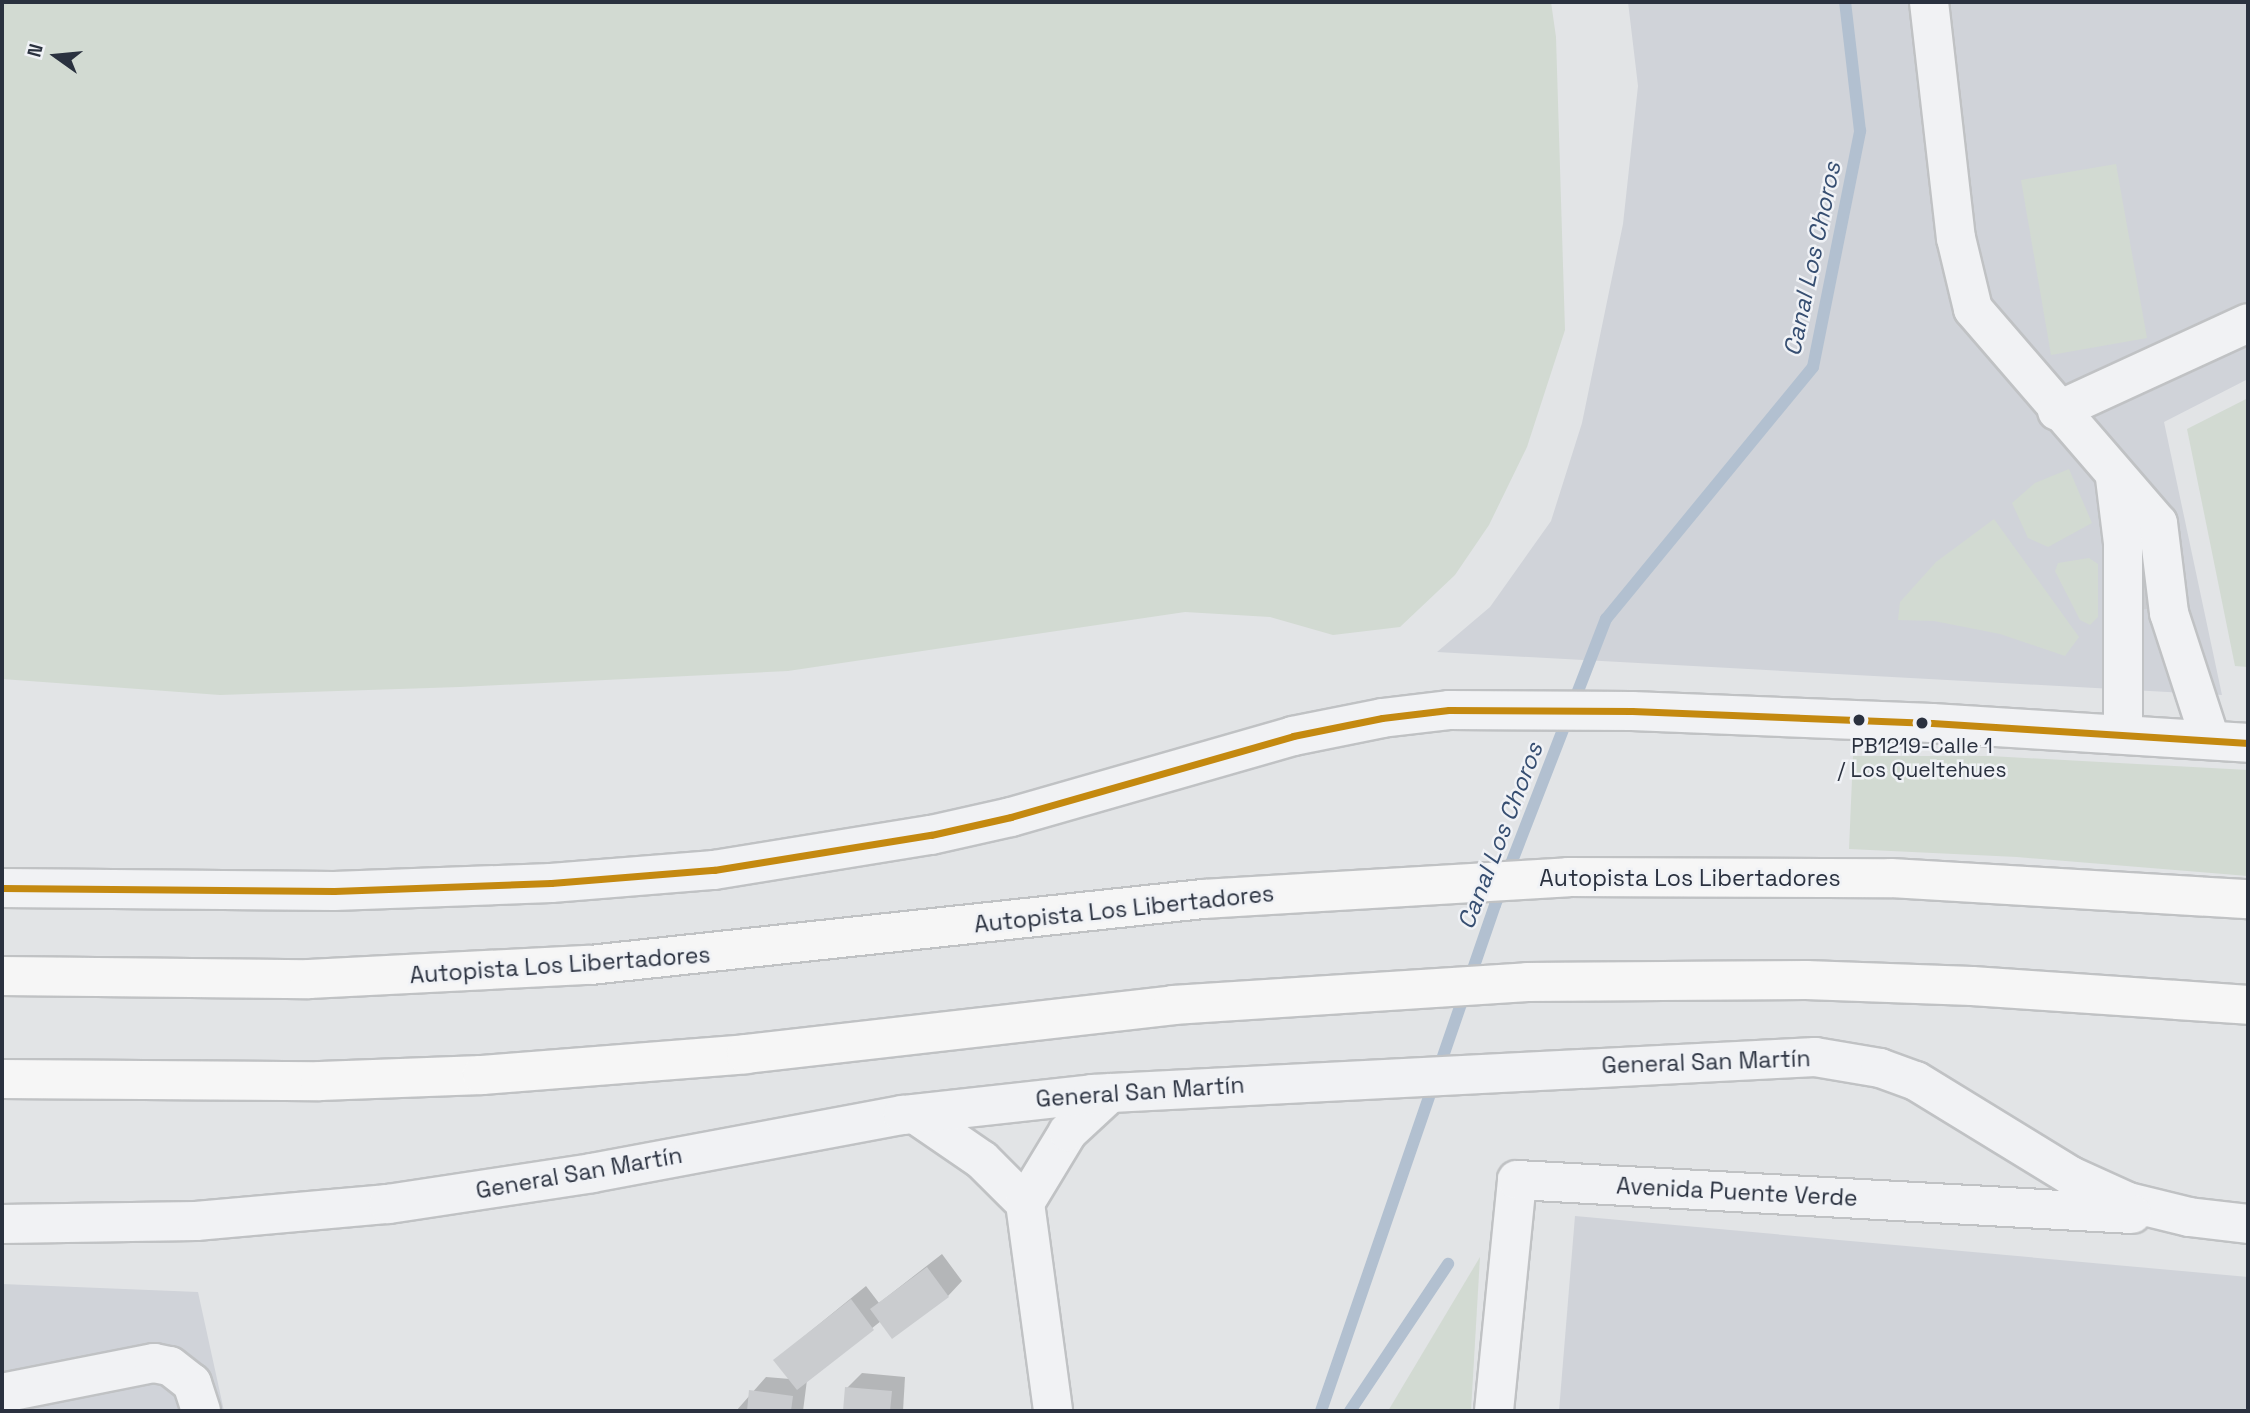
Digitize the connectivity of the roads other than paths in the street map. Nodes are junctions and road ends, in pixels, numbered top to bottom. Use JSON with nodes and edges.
{"nodes":[{"id":1,"x":1929,"y":2,"type":"edge"},
{"id":2,"x":2248,"y":323,"type":"edge"},
{"id":3,"x":2057,"y":411,"type":"junction"},
{"id":4,"x":2115,"y":478,"type":"junction"},
{"id":5,"x":2123,"y":732,"type":"junction"},
{"id":6,"x":2210,"y":739,"type":"junction"},
{"id":7,"x":2248,"y":743,"type":"edge"},
{"id":8,"x":2,"y":888,"type":"edge"},
{"id":9,"x":2248,"y":900,"type":"edge"},
{"id":10,"x":2,"y":976,"type":"edge"},
{"id":11,"x":2248,"y":1005,"type":"edge"},
{"id":12,"x":2,"y":1079,"type":"edge"},
{"id":13,"x":1110,"y":1093,"type":"junction"},
{"id":14,"x":915,"y":1114,"type":"junction"},
{"id":15,"x":1025,"y":1203,"type":"junction"},
{"id":16,"x":2189,"y":1217,"type":"junction"},
{"id":17,"x":2,"y":1224,"type":"edge"},
{"id":18,"x":2248,"y":1224,"type":"edge"},
{"id":19,"x":2,"y":1393,"type":"edge"},
{"id":20,"x":201,"y":1411,"type":"edge"},
{"id":21,"x":1053,"y":1411,"type":"edge"},
{"id":22,"x":1494,"y":1411,"type":"edge"}],
"edges":[{"from":1,"to":3,"type":"street"},
{"from":2,"to":3,"type":"street"},
{"from":3,"to":4,"type":"street"},
{"from":4,"to":5,"type":"street"},
{"from":4,"to":6,"type":"street"},
{"from":5,"to":6,"type":"street"},
{"from":5,"to":8,"type":"street"},
{"from":6,"to":7,"type":"street"},
{"from":9,"to":10,"type":"highway","name":"Autopista Los Libertadores"},
{"from":11,"to":12,"type":"highway"},
{"from":13,"to":14,"type":"street","name":"General San Martín"},
{"from":13,"to":15,"type":"street"},
{"from":13,"to":16,"type":"street","name":"General San Martín"},
{"from":14,"to":15,"type":"street"},
{"from":14,"to":17,"type":"street","name":"General San Martín"},
{"from":15,"to":21,"type":"street"},
{"from":16,"to":18,"type":"street","name":"General San Martín"},
{"from":16,"to":22,"type":"street","name":"Avenida Puente Verde"},
{"from":19,"to":20,"type":"street"}]}
